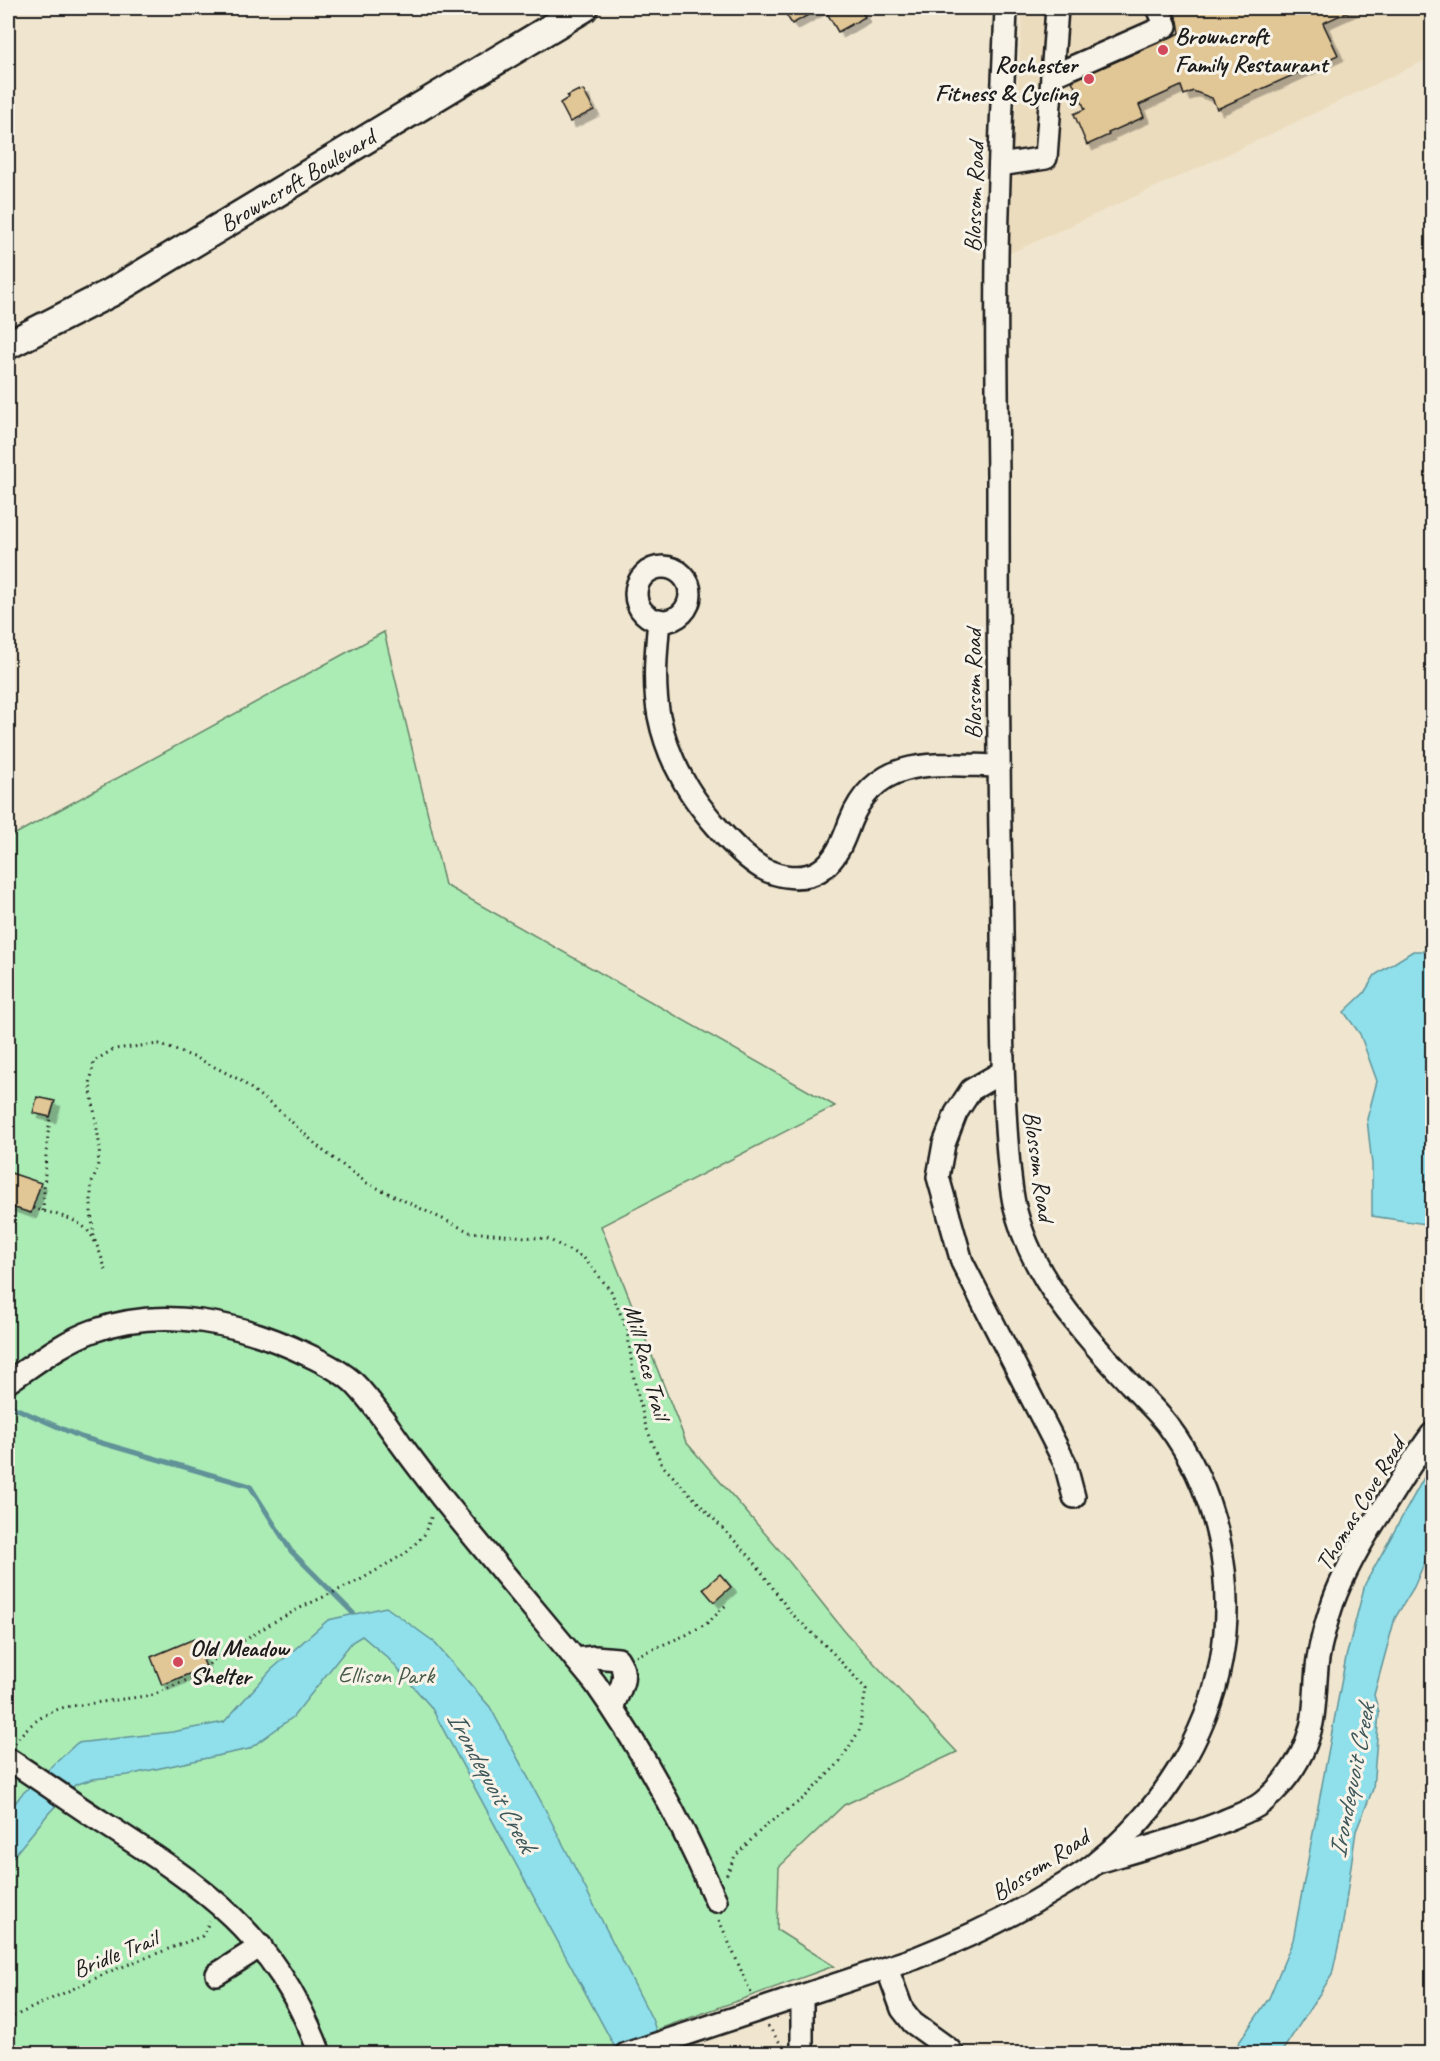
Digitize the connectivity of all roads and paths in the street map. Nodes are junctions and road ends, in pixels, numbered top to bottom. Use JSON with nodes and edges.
{"nodes":[{"id":1,"x":584,"y":8,"type":"edge"},
{"id":2,"x":1006,"y":8,"type":"edge"},
{"id":3,"x":1057,"y":8,"type":"edge"},
{"id":4,"x":1158,"y":8,"type":"edge"},
{"id":5,"x":1052,"y":76,"type":"junction"},
{"id":6,"x":1000,"y":165,"type":"junction"},
{"id":7,"x":8,"y":345,"type":"edge"},
{"id":8,"x":659,"y":621,"type":"dead end"},
{"id":9,"x":999,"y":766,"type":"junction"},
{"id":10,"x":1002,"y":1072,"type":"junction"},
{"id":11,"x":50,"y":1118,"type":"dead end"},
{"id":12,"x":33,"y":1208,"type":"dead end"},
{"id":13,"x":43,"y":1211,"type":"junction"},
{"id":14,"x":94,"y":1242,"type":"junction"},
{"id":15,"x":106,"y":1269,"type":"dead end"},
{"id":16,"x":8,"y":1382,"type":"edge"},
{"id":17,"x":1432,"y":1434,"type":"edge"},
{"id":18,"x":1074,"y":1497,"type":"dead end"},
{"id":19,"x":431,"y":1507,"type":"dead end"},
{"id":20,"x":728,"y":1604,"type":"dead end"},
{"id":21,"x":575,"y":1659,"type":"junction"},
{"id":22,"x":621,"y":1663,"type":"junction"},
{"id":23,"x":612,"y":1707,"type":"junction"},
{"id":24,"x":14,"y":1758,"type":"edge"},
{"id":25,"x":1098,"y":1862,"type":"junction"},
{"id":26,"x":716,"y":1901,"type":"junction"},
{"id":27,"x":219,"y":1903,"type":"junction"},
{"id":28,"x":261,"y":1946,"type":"junction"},
{"id":29,"x":886,"y":1968,"type":"junction"},
{"id":30,"x":217,"y":1974,"type":"dead end"},
{"id":31,"x":802,"y":1996,"type":"junction"},
{"id":32,"x":760,"y":2010,"type":"junction"},
{"id":33,"x":8,"y":2019,"type":"edge"},
{"id":34,"x":320,"y":2054,"type":"edge"},
{"id":35,"x":626,"y":2054,"type":"edge"},
{"id":36,"x":787,"y":2054,"type":"edge"},
{"id":37,"x":802,"y":2054,"type":"edge"},
{"id":38,"x":953,"y":2054,"type":"edge"}],
"edges":[{"from":1,"to":7,"type":"main road","name":"Browncroft Boulevard"},
{"from":2,"to":6,"type":"street","name":"Blossom Road"},
{"from":3,"to":5,"type":"street"},
{"from":4,"to":5,"type":"street"},
{"from":5,"to":6,"type":"street"},
{"from":6,"to":9,"type":"street","name":"Blossom Road"},
{"from":8,"to":9,"type":"street"},
{"from":9,"to":10,"type":"street","name":"Blossom Road"},
{"from":10,"to":18,"type":"street"},
{"from":10,"to":25,"type":"street","name":"Blossom Road"},
{"from":11,"to":13,"type":"path"},
{"from":12,"to":13,"type":"path"},
{"from":13,"to":14,"type":"path"},
{"from":14,"to":15,"type":"path"},
{"from":14,"to":26,"type":"path","name":"Mill Race Trail"},
{"from":16,"to":21,"type":"street"},
{"from":17,"to":25,"type":"street","name":"Thomas Cove Road"},
{"from":19,"to":24,"type":"path"},
{"from":20,"to":22,"type":"path"},
{"from":21,"to":22,"type":"street"},
{"from":21,"to":23,"type":"street"},
{"from":22,"to":23,"type":"street"},
{"from":23,"to":26,"type":"street"},
{"from":24,"to":27,"type":"street"},
{"from":25,"to":29,"type":"street","name":"Blossom Road"},
{"from":26,"to":32,"type":"path"},
{"from":27,"to":28,"type":"street"},
{"from":27,"to":33,"type":"path","name":"Bridle Trail"},
{"from":28,"to":30,"type":"street"},
{"from":28,"to":34,"type":"street"},
{"from":29,"to":31,"type":"street","name":"Blossom Road"},
{"from":29,"to":38,"type":"street"},
{"from":31,"to":32,"type":"street","name":"Blossom Road"},
{"from":31,"to":37,"type":"street"},
{"from":32,"to":35,"type":"street","name":"Blossom Road"},
{"from":32,"to":36,"type":"path"}]}
